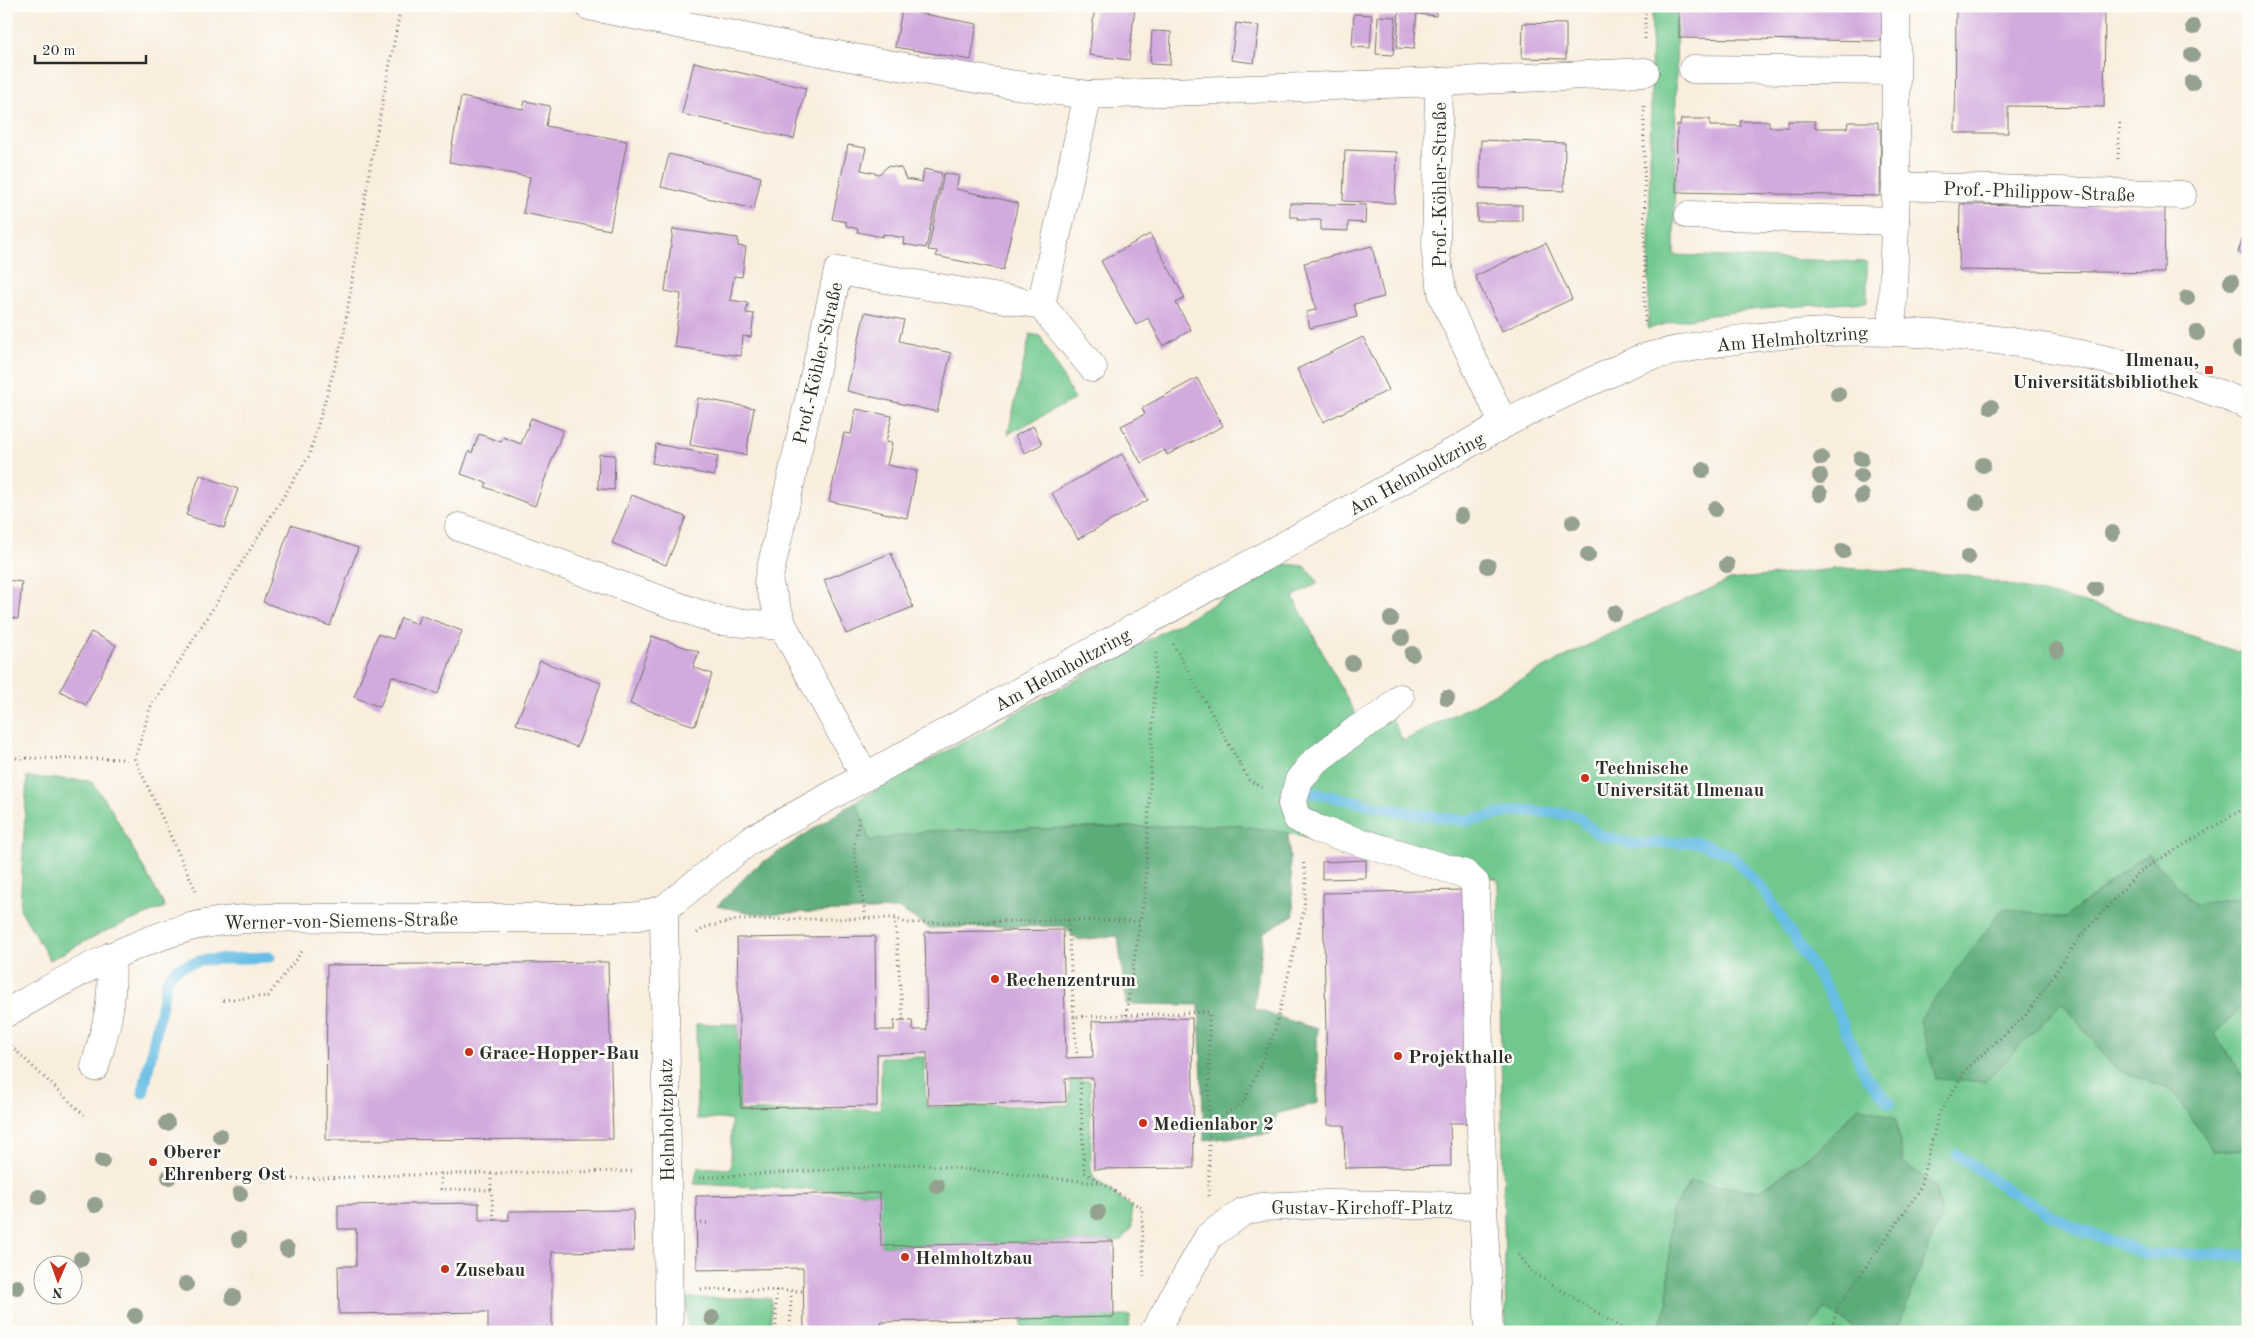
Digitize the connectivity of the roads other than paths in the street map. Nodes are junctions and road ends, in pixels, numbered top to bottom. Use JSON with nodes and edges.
{"nodes":[{"id":1,"x":589,"y":6,"type":"edge"},
{"id":2,"x":1896,"y":6,"type":"edge"},
{"id":3,"x":1693,"y":69,"type":"dead end"},
{"id":4,"x":1895,"y":71,"type":"junction"},
{"id":5,"x":1645,"y":72,"type":"road end"},
{"id":6,"x":1439,"y":82,"type":"junction"},
{"id":7,"x":1088,"y":95,"type":"junction"},
{"id":8,"x":1896,"y":186,"type":"junction"},
{"id":9,"x":2182,"y":195,"type":"dead end"},
{"id":10,"x":1689,"y":215,"type":"dead end"},
{"id":11,"x":1895,"y":221,"type":"junction"},
{"id":12,"x":1042,"y":305,"type":"junction"},
{"id":13,"x":1892,"y":330,"type":"junction"},
{"id":14,"x":1093,"y":368,"type":"dead end"},
{"id":15,"x":2248,"y":404,"type":"edge"},
{"id":16,"x":1504,"y":424,"type":"junction"},
{"id":17,"x":459,"y":527,"type":"dead end"},
{"id":18,"x":783,"y":626,"type":"junction"},
{"id":19,"x":1400,"y":698,"type":"dead end"},
{"id":20,"x":865,"y":776,"type":"junction"},
{"id":21,"x":664,"y":908,"type":"junction"},
{"id":22,"x":111,"y":956,"type":"junction"},
{"id":23,"x":6,"y":1013,"type":"edge"},
{"id":24,"x":95,"y":1067,"type":"dead end"},
{"id":25,"x":1483,"y":1206,"type":"junction"},
{"id":26,"x":669,"y":1332,"type":"edge"},
{"id":27,"x":1154,"y":1332,"type":"edge"},
{"id":28,"x":1489,"y":1332,"type":"edge"}],
"edges":[{"from":1,"to":7,"type":"street","name":"Prof.-Köhler-Straße"},
{"from":2,"to":4,"type":"street"},
{"from":3,"to":4,"type":"street"},
{"from":4,"to":8,"type":"street"},
{"from":5,"to":6,"type":"street","name":"Prof.-Köhler-Straße"},
{"from":6,"to":7,"type":"street","name":"Prof.-Köhler-Straße"},
{"from":6,"to":16,"type":"street","name":"Prof.-Köhler-Straße"},
{"from":7,"to":12,"type":"street"},
{"from":8,"to":9,"type":"street","name":"Prof.-Philippow-Straße"},
{"from":8,"to":11,"type":"street"},
{"from":10,"to":11,"type":"street"},
{"from":11,"to":13,"type":"street"},
{"from":12,"to":14,"type":"street"},
{"from":12,"to":18,"type":"street","name":"Prof.-Köhler-Straße"},
{"from":13,"to":15,"type":"street","name":"Am Helmholtzring"},
{"from":13,"to":16,"type":"street","name":"Am Helmholtzring"},
{"from":16,"to":20,"type":"street","name":"Am Helmholtzring"},
{"from":17,"to":18,"type":"street"},
{"from":18,"to":20,"type":"street","name":"Prof.-Köhler-Straße"},
{"from":19,"to":25,"type":"street"},
{"from":20,"to":21,"type":"street","name":"Am Helmholtzring"},
{"from":21,"to":22,"type":"street","name":"Werner-von-Siemens-Straße"},
{"from":21,"to":26,"type":"street","name":"Helmholtzplatz"},
{"from":22,"to":23,"type":"street","name":"Werner-von-Siemens-Straße"},
{"from":22,"to":24,"type":"street"},
{"from":25,"to":27,"type":"street","name":"Gustav-Kirchoff-Platz"},
{"from":25,"to":28,"type":"street"}]}
